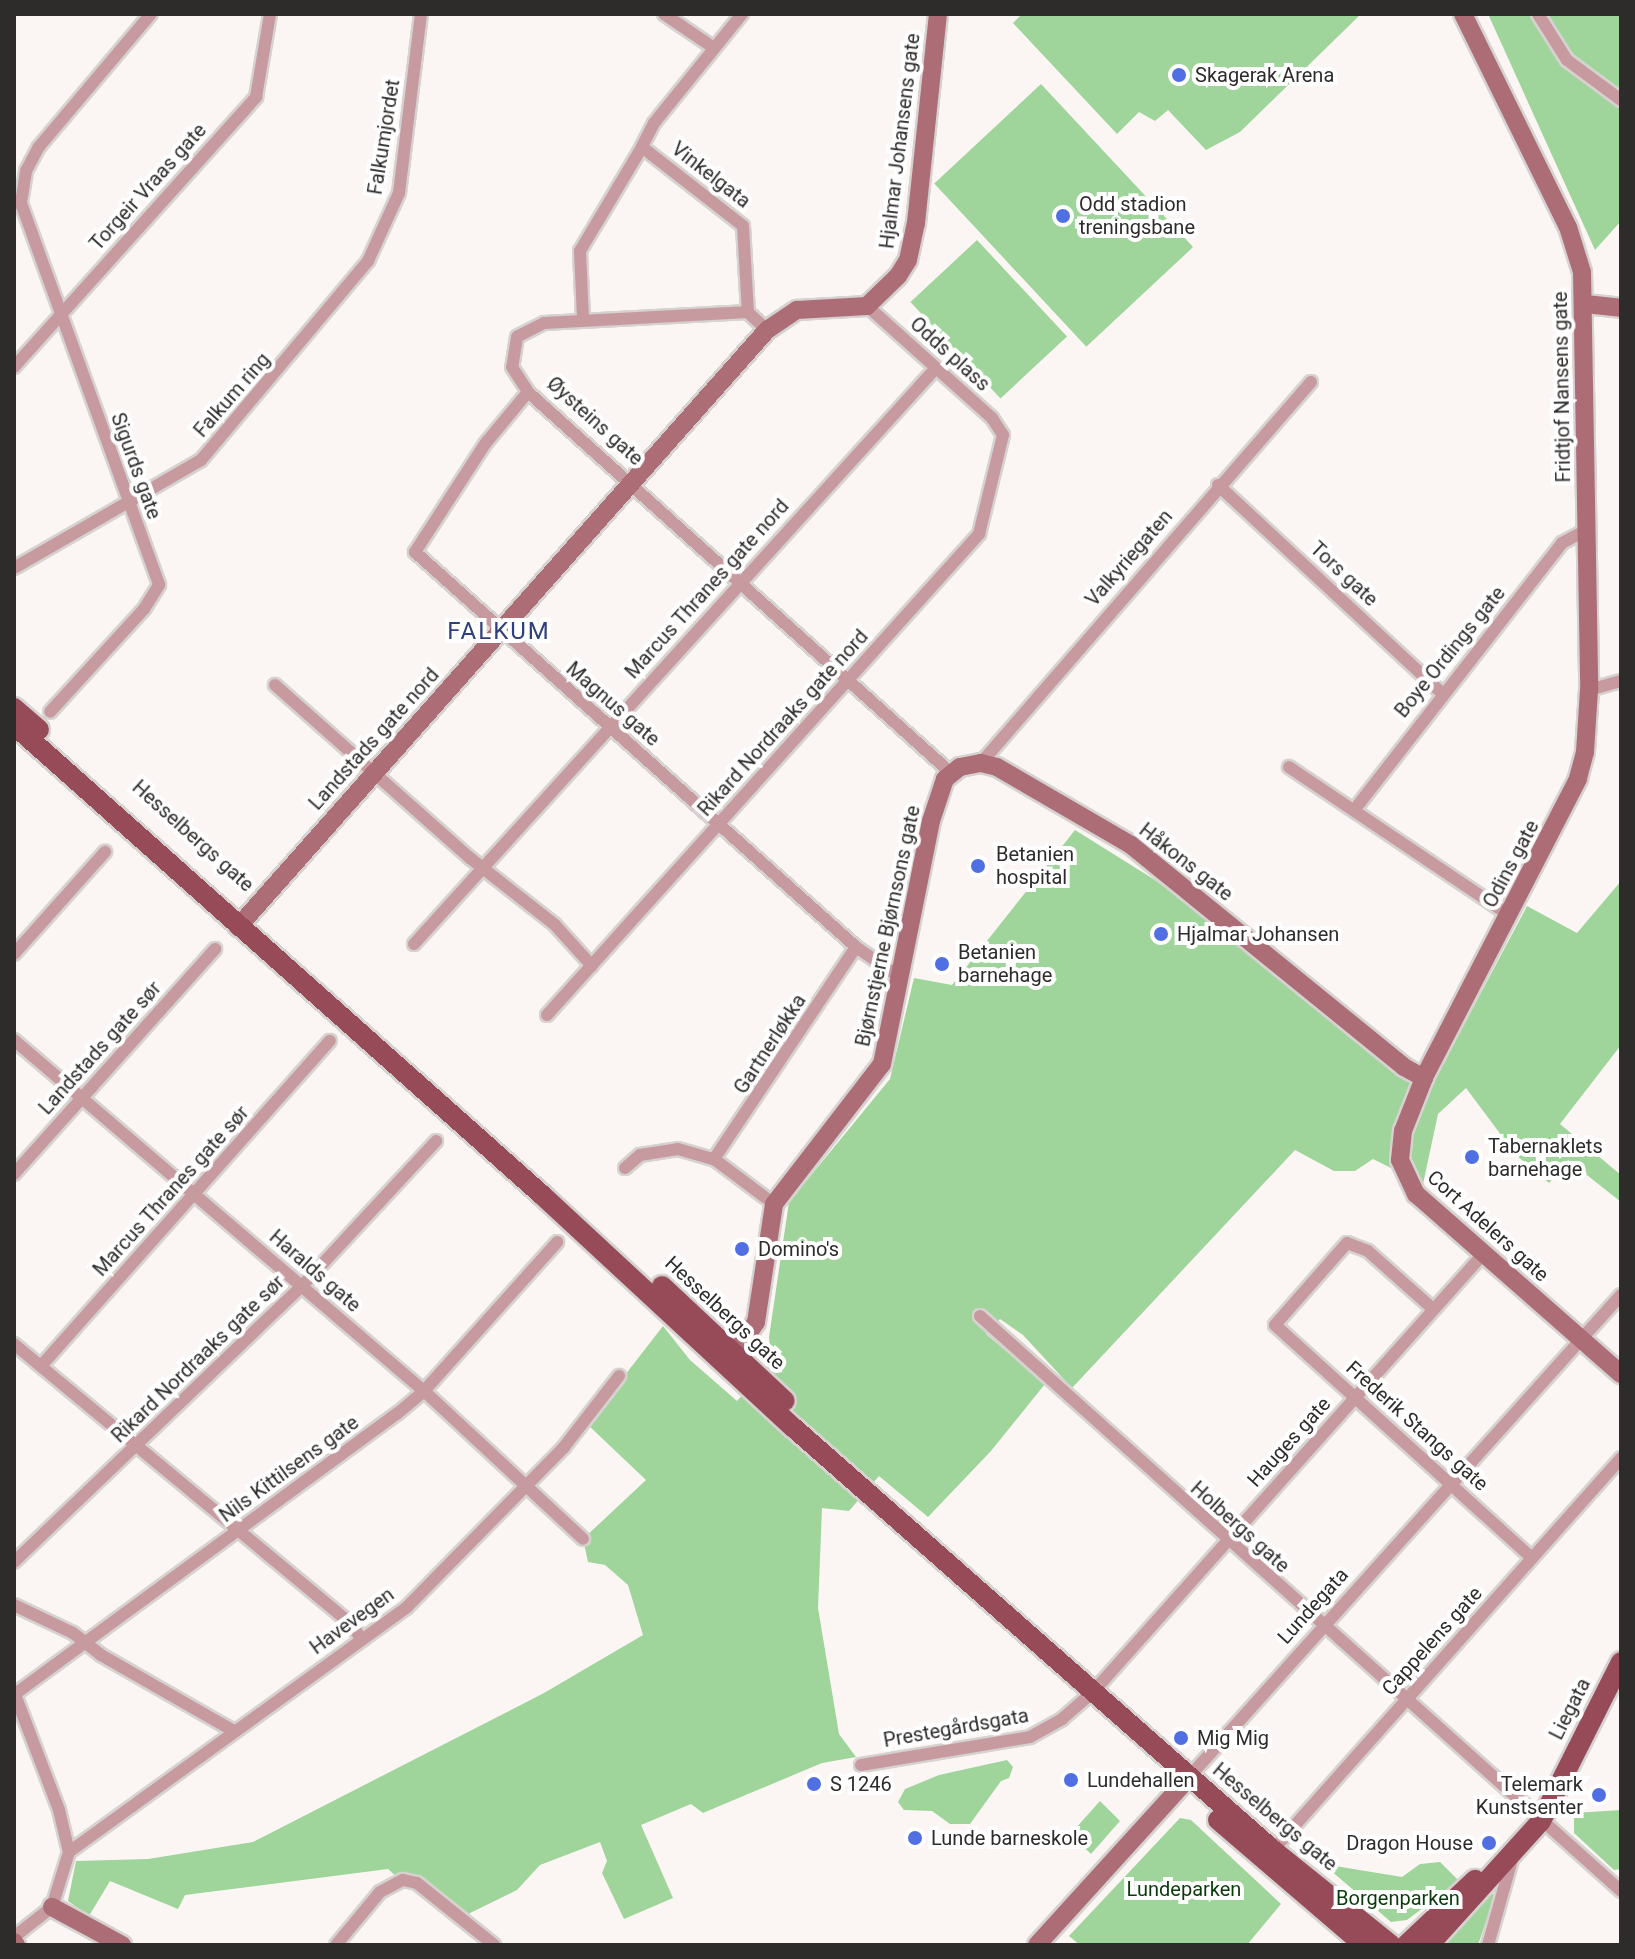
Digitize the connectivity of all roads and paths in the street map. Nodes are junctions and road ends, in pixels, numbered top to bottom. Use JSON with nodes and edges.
{"nodes":[{"id":1,"x":151,"y":14,"type":"edge"},
{"id":2,"x":270,"y":14,"type":"edge"},
{"id":3,"x":421,"y":14,"type":"edge"},
{"id":4,"x":664,"y":14,"type":"edge"},
{"id":5,"x":742,"y":14,"type":"edge"},
{"id":6,"x":938,"y":14,"type":"edge"},
{"id":7,"x":1463,"y":14,"type":"edge"},
{"id":8,"x":1538,"y":14,"type":"edge"},
{"id":9,"x":714,"y":48,"type":"junction"},
{"id":10,"x":1621,"y":100,"type":"edge"},
{"id":11,"x":642,"y":147,"type":"junction"},
{"id":12,"x":18,"y":203,"type":"edge"},
{"id":13,"x":368,"y":261,"type":"joint"},
{"id":14,"x":1585,"y":304,"type":"junction"},
{"id":15,"x":867,"y":306,"type":"junction"},
{"id":16,"x":1621,"y":308,"type":"edge"},
{"id":17,"x":748,"y":312,"type":"junction"},
{"id":18,"x":60,"y":315,"type":"junction"},
{"id":19,"x":583,"y":318,"type":"junction"},
{"id":20,"x":767,"y":330,"type":"junction"},
{"id":21,"x":14,"y":367,"type":"edge"},
{"id":22,"x":935,"y":369,"type":"junction"},
{"id":23,"x":1311,"y":382,"type":"dead end"},
{"id":24,"x":528,"y":392,"type":"junction"},
{"id":25,"x":1003,"y":435,"type":"joint"},
{"id":26,"x":632,"y":484,"type":"junction"},
{"id":27,"x":1218,"y":485,"type":"junction"},
{"id":28,"x":127,"y":505,"type":"junction"},
{"id":29,"x":1585,"y":531,"type":"junction"},
{"id":30,"x":14,"y":568,"type":"edge"},
{"id":31,"x":740,"y":583,"type":"junction"},
{"id":32,"x":500,"y":631,"type":"junction"},
{"id":33,"x":849,"y":681,"type":"junction"},
{"id":34,"x":1621,"y":681,"type":"edge"},
{"id":35,"x":275,"y":685,"type":"dead end"},
{"id":36,"x":1589,"y":690,"type":"junction"},
{"id":37,"x":1442,"y":693,"type":"junction"},
{"id":38,"x":14,"y":708,"type":"edge"},
{"id":39,"x":50,"y":712,"type":"dead end"},
{"id":40,"x":14,"y":725,"type":"edge"},
{"id":41,"x":609,"y":727,"type":"junction"},
{"id":42,"x":981,"y":763,"type":"junction"},
{"id":43,"x":1289,"y":767,"type":"dead end"},
{"id":44,"x":372,"y":773,"type":"junction"},
{"id":45,"x":951,"y":773,"type":"junction"},
{"id":46,"x":1355,"y":809,"type":"junction"},
{"id":47,"x":718,"y":823,"type":"junction"},
{"id":48,"x":105,"y":852,"type":"dead end"},
{"id":49,"x":484,"y":868,"type":"junction"},
{"id":50,"x":1509,"y":915,"type":"junction"},
{"id":51,"x":242,"y":922,"type":"junction"},
{"id":52,"x":414,"y":944,"type":"dead end"},
{"id":53,"x":856,"y":947,"type":"junction"},
{"id":54,"x":215,"y":949,"type":"dead end"},
{"id":55,"x":14,"y":954,"type":"edge"},
{"id":56,"x":592,"y":966,"type":"junction"},
{"id":57,"x":901,"y":978,"type":"junction"},
{"id":58,"x":547,"y":1015,"type":"dead end"},
{"id":59,"x":14,"y":1040,"type":"edge"},
{"id":60,"x":330,"y":1041,"type":"dead end"},
{"id":61,"x":1424,"y":1078,"type":"junction"},
{"id":62,"x":82,"y":1099,"type":"junction"},
{"id":63,"x":436,"y":1141,"type":"dead end"},
{"id":64,"x":714,"y":1159,"type":"junction"},
{"id":65,"x":625,"y":1168,"type":"dead end"},
{"id":66,"x":14,"y":1174,"type":"edge"},
{"id":67,"x":195,"y":1195,"type":"junction"},
{"id":68,"x":774,"y":1204,"type":"junction"},
{"id":69,"x":557,"y":1242,"type":"dead end"},
{"id":70,"x":1484,"y":1253,"type":"junction"},
{"id":71,"x":301,"y":1287,"type":"junction"},
{"id":72,"x":1621,"y":1295,"type":"edge"},
{"id":73,"x":1433,"y":1309,"type":"junction"},
{"id":74,"x":980,"y":1316,"type":"dead end"},
{"id":75,"x":1581,"y":1339,"type":"junction"},
{"id":76,"x":14,"y":1344,"type":"edge"},
{"id":77,"x":732,"y":1360,"type":"junction"},
{"id":78,"x":41,"y":1366,"type":"junction"},
{"id":79,"x":1621,"y":1374,"type":"edge"},
{"id":80,"x":619,"y":1376,"type":"dead end"},
{"id":81,"x":424,"y":1391,"type":"junction"},
{"id":82,"x":1355,"y":1398,"type":"junction"},
{"id":83,"x":136,"y":1447,"type":"junction"},
{"id":84,"x":1621,"y":1458,"type":"edge"},
{"id":85,"x":526,"y":1483,"type":"junction"},
{"id":86,"x":1452,"y":1484,"type":"junction"},
{"id":87,"x":239,"y":1531,"type":"junction"},
{"id":88,"x":583,"y":1539,"type":"dead end"},
{"id":89,"x":1228,"y":1541,"type":"junction"},
{"id":90,"x":1532,"y":1558,"type":"junction"},
{"id":91,"x":14,"y":1562,"type":"edge"},
{"id":92,"x":14,"y":1605,"type":"edge"},
{"id":93,"x":1324,"y":1628,"type":"junction"},
{"id":94,"x":362,"y":1640,"type":"junction"},
{"id":95,"x":86,"y":1642,"type":"junction"},
{"id":96,"x":1621,"y":1662,"type":"edge"},
{"id":97,"x":1093,"y":1692,"type":"junction"},
{"id":98,"x":14,"y":1693,"type":"edge"},
{"id":99,"x":1405,"y":1701,"type":"junction"},
{"id":100,"x":232,"y":1730,"type":"junction"},
{"id":101,"x":861,"y":1765,"type":"dead end"},
{"id":102,"x":1186,"y":1781,"type":"junction"},
{"id":103,"x":1541,"y":1821,"type":"junction"},
{"id":104,"x":1273,"y":1850,"type":"junction"},
{"id":105,"x":1513,"y":1851,"type":"junction"},
{"id":106,"x":69,"y":1852,"type":"junction"},
{"id":107,"x":1621,"y":1891,"type":"edge"},
{"id":108,"x":52,"y":1907,"type":"junction"},
{"id":109,"x":15,"y":1941,"type":"edge"},
{"id":110,"x":122,"y":1945,"type":"edge"},
{"id":111,"x":336,"y":1945,"type":"edge"},
{"id":112,"x":494,"y":1945,"type":"edge"},
{"id":113,"x":1037,"y":1945,"type":"edge"},
{"id":114,"x":1364,"y":1945,"type":"edge"},
{"id":115,"x":1391,"y":1945,"type":"edge"},
{"id":116,"x":1406,"y":1945,"type":"edge"},
{"id":117,"x":1429,"y":1945,"type":"edge"},
{"id":118,"x":1488,"y":1945,"type":"edge"}],
"edges":[{"from":1,"to":12,"type":"street"},
{"from":2,"to":18,"type":"street","name":"Torgeir Vraas gate"},
{"from":3,"to":13,"type":"street","name":"Falkumjordet"},
{"from":4,"to":9,"type":"street"},
{"from":5,"to":9,"type":"street","name":"Vinkelgata"},
{"from":6,"to":15,"type":"street","name":"Hjalmar Johansens gate"},
{"from":7,"to":14,"type":"street","name":"Fridtjof Nansens gate"},
{"from":8,"to":10,"type":"street"},
{"from":9,"to":11,"type":"street","name":"Vinkelgata"},
{"from":11,"to":17,"type":"street","name":"Vinkelgata"},
{"from":11,"to":19,"type":"street"},
{"from":12,"to":18,"type":"street","name":"Sigurds gate"},
{"from":13,"to":28,"type":"street","name":"Falkum ring"},
{"from":14,"to":16,"type":"street"},
{"from":14,"to":29,"type":"street","name":"Fridtjof Nansens gate"},
{"from":15,"to":20,"type":"street"},
{"from":15,"to":22,"type":"street","name":"Odds plass"},
{"from":17,"to":19,"type":"street","name":"Øysteins gate"},
{"from":17,"to":20,"type":"street"},
{"from":18,"to":21,"type":"street","name":"Torgeir Vraas gate"},
{"from":18,"to":28,"type":"street","name":"Sigurds gate"},
{"from":19,"to":24,"type":"street","name":"Øysteins gate"},
{"from":20,"to":26,"type":"street","name":"Landstads gate nord"},
{"from":22,"to":25,"type":"street","name":"Odds plass"},
{"from":22,"to":31,"type":"street","name":"Marcus Thranes gate nord"},
{"from":23,"to":27,"type":"street","name":"Valkyriegaten"},
{"from":24,"to":26,"type":"street","name":"Øysteins gate"},
{"from":24,"to":32,"type":"street","name":"Magnus gate"},
{"from":25,"to":33,"type":"street","name":"Rikard Nordraaks gate nord"},
{"from":26,"to":31,"type":"street","name":"Øysteins gate"},
{"from":26,"to":32,"type":"street","name":"Landstads gate nord"},
{"from":27,"to":37,"type":"street","name":"Tors gate"},
{"from":27,"to":42,"type":"street","name":"Valkyriegaten"},
{"from":28,"to":30,"type":"street","name":"Falkum ring"},
{"from":28,"to":39,"type":"street","name":"Sigurds gate"},
{"from":29,"to":36,"type":"street","name":"Fridtjof Nansens gate"},
{"from":29,"to":37,"type":"street","name":"Boye Ordings gate"},
{"from":31,"to":33,"type":"street","name":"Øysteins gate"},
{"from":31,"to":41,"type":"street","name":"Marcus Thranes gate nord"},
{"from":32,"to":41,"type":"street","name":"Magnus gate"},
{"from":32,"to":44,"type":"street","name":"Landstads gate nord"},
{"from":33,"to":45,"type":"street","name":"Øysteins gate"},
{"from":33,"to":47,"type":"street","name":"Rikard Nordraaks gate nord"},
{"from":34,"to":36,"type":"street"},
{"from":35,"to":44,"type":"street"},
{"from":36,"to":50,"type":"street","name":"Odins gate"},
{"from":37,"to":46,"type":"street","name":"Boye Ordings gate"},
{"from":38,"to":51,"type":"main road","name":"Hesselbergs gate"},
{"from":40,"to":51,"type":"main road","name":"Hesselbergs gate"},
{"from":41,"to":47,"type":"street","name":"Magnus gate"},
{"from":41,"to":49,"type":"street","name":"Marcus Thranes gate nord"},
{"from":42,"to":45,"type":"street"},
{"from":42,"to":61,"type":"street","name":"Håkons gate"},
{"from":43,"to":46,"type":"street"},
{"from":44,"to":49,"type":"street"},
{"from":44,"to":51,"type":"street","name":"Landstads gate nord"},
{"from":45,"to":57,"type":"street","name":"Bjørnstjerne Bjørnsons gate"},
{"from":46,"to":50,"type":"street"},
{"from":47,"to":53,"type":"street","name":"Magnus gate"},
{"from":47,"to":56,"type":"street","name":"Rikard Nordraaks gate nord"},
{"from":48,"to":55,"type":"street"},
{"from":49,"to":52,"type":"street","name":"Marcus Thranes gate nord"},
{"from":49,"to":56,"type":"street"},
{"from":50,"to":61,"type":"street","name":"Odins gate"},
{"from":51,"to":77,"type":"main road","name":"Hesselbergs gate"},
{"from":53,"to":57,"type":"street","name":"Magnus gate"},
{"from":53,"to":64,"type":"street","name":"Gartnerløkka"},
{"from":54,"to":62,"type":"street","name":"Landstads gate sør"},
{"from":56,"to":58,"type":"street","name":"Rikard Nordraaks gate nord"},
{"from":57,"to":68,"type":"street","name":"Bjørnstjerne Bjørnsons gate"},
{"from":59,"to":62,"type":"street","name":"Haralds gate"},
{"from":60,"to":67,"type":"street","name":"Marcus Thranes gate sør"},
{"from":61,"to":70,"type":"street","name":"Cort Adelers gate"},
{"from":62,"to":66,"type":"street","name":"Landstads gate sør"},
{"from":62,"to":67,"type":"street","name":"Haralds gate"},
{"from":63,"to":71,"type":"street","name":"Rikard Nordraaks gate sør"},
{"from":64,"to":65,"type":"street"},
{"from":64,"to":68,"type":"street"},
{"from":67,"to":71,"type":"street","name":"Haralds gate"},
{"from":67,"to":78,"type":"street","name":"Marcus Thranes gate sør"},
{"from":68,"to":77,"type":"street","name":"Bjørnstjerne Bjørnsons gate"},
{"from":69,"to":81,"type":"street","name":"Nils Kittilsens gate"},
{"from":70,"to":73,"type":"street","name":"Hauges gate"},
{"from":70,"to":75,"type":"street","name":"Cort Adelers gate"},
{"from":71,"to":81,"type":"street","name":"Haralds gate"},
{"from":71,"to":83,"type":"street","name":"Rikard Nordraaks gate sør"},
{"from":72,"to":75,"type":"street","name":"Lundegata"},
{"from":73,"to":82,"type":"street","name":"Hauges gate"},
{"from":73,"to":82,"type":"street","name":"Frederik Stangs gate"},
{"from":74,"to":89,"type":"street","name":"Holbergs gate"},
{"from":75,"to":79,"type":"street","name":"Cort Adelers gate"},
{"from":75,"to":86,"type":"street","name":"Lundegata"},
{"from":76,"to":78,"type":"street"},
{"from":77,"to":97,"type":"main road","name":"Hesselbergs gate"},
{"from":78,"to":83,"type":"street"},
{"from":80,"to":85,"type":"street","name":"Havevegen"},
{"from":81,"to":85,"type":"street","name":"Haralds gate"},
{"from":81,"to":87,"type":"street","name":"Nils Kittilsens gate"},
{"from":82,"to":86,"type":"street","name":"Frederik Stangs gate"},
{"from":82,"to":89,"type":"street","name":"Hauges gate"},
{"from":83,"to":87,"type":"street"},
{"from":83,"to":91,"type":"street","name":"Rikard Nordraaks gate sør"},
{"from":84,"to":90,"type":"street","name":"Cappelens gate"},
{"from":85,"to":88,"type":"street","name":"Haralds gate"},
{"from":85,"to":94,"type":"street","name":"Havevegen"},
{"from":86,"to":90,"type":"street","name":"Frederik Stangs gate"},
{"from":86,"to":93,"type":"street","name":"Lundegata"},
{"from":87,"to":94,"type":"street"},
{"from":87,"to":95,"type":"street","name":"Nils Kittilsens gate"},
{"from":89,"to":93,"type":"street","name":"Holbergs gate"},
{"from":89,"to":97,"type":"street","name":"Hauges gate"},
{"from":90,"to":99,"type":"street","name":"Cappelens gate"},
{"from":92,"to":95,"type":"street"},
{"from":93,"to":99,"type":"street","name":"Holbergs gate"},
{"from":93,"to":102,"type":"street","name":"Lundegata"},
{"from":94,"to":100,"type":"street","name":"Havevegen"},
{"from":95,"to":98,"type":"street","name":"Nils Kittilsens gate"},
{"from":95,"to":100,"type":"street"},
{"from":96,"to":103,"type":"main road","name":"Liegata"},
{"from":97,"to":101,"type":"street","name":"Prestegårdsgata"},
{"from":97,"to":102,"type":"main road","name":"Hesselbergs gate"},
{"from":98,"to":106,"type":"street"},
{"from":99,"to":103,"type":"street","name":"Holbergs gate"},
{"from":99,"to":104,"type":"street","name":"Cappelens gate"},
{"from":100,"to":106,"type":"street","name":"Havevegen"},
{"from":102,"to":104,"type":"main road","name":"Hesselbergs gate"},
{"from":102,"to":113,"type":"street","name":"Lundegata"},
{"from":102,"to":114,"type":"main road","name":"Hesselbergs gate"},
{"from":103,"to":105,"type":"main road","name":"Liegata"},
{"from":103,"to":107,"type":"street","name":"Holbergs gate"},
{"from":104,"to":115,"type":"main road","name":"Hesselbergs gate"},
{"from":105,"to":116,"type":"main road"},
{"from":105,"to":117,"type":"main road"},
{"from":105,"to":118,"type":"street"},
{"from":106,"to":108,"type":"street"},
{"from":108,"to":109,"type":"street"},
{"from":108,"to":110,"type":"street"},
{"from":111,"to":112,"type":"street"}]}
